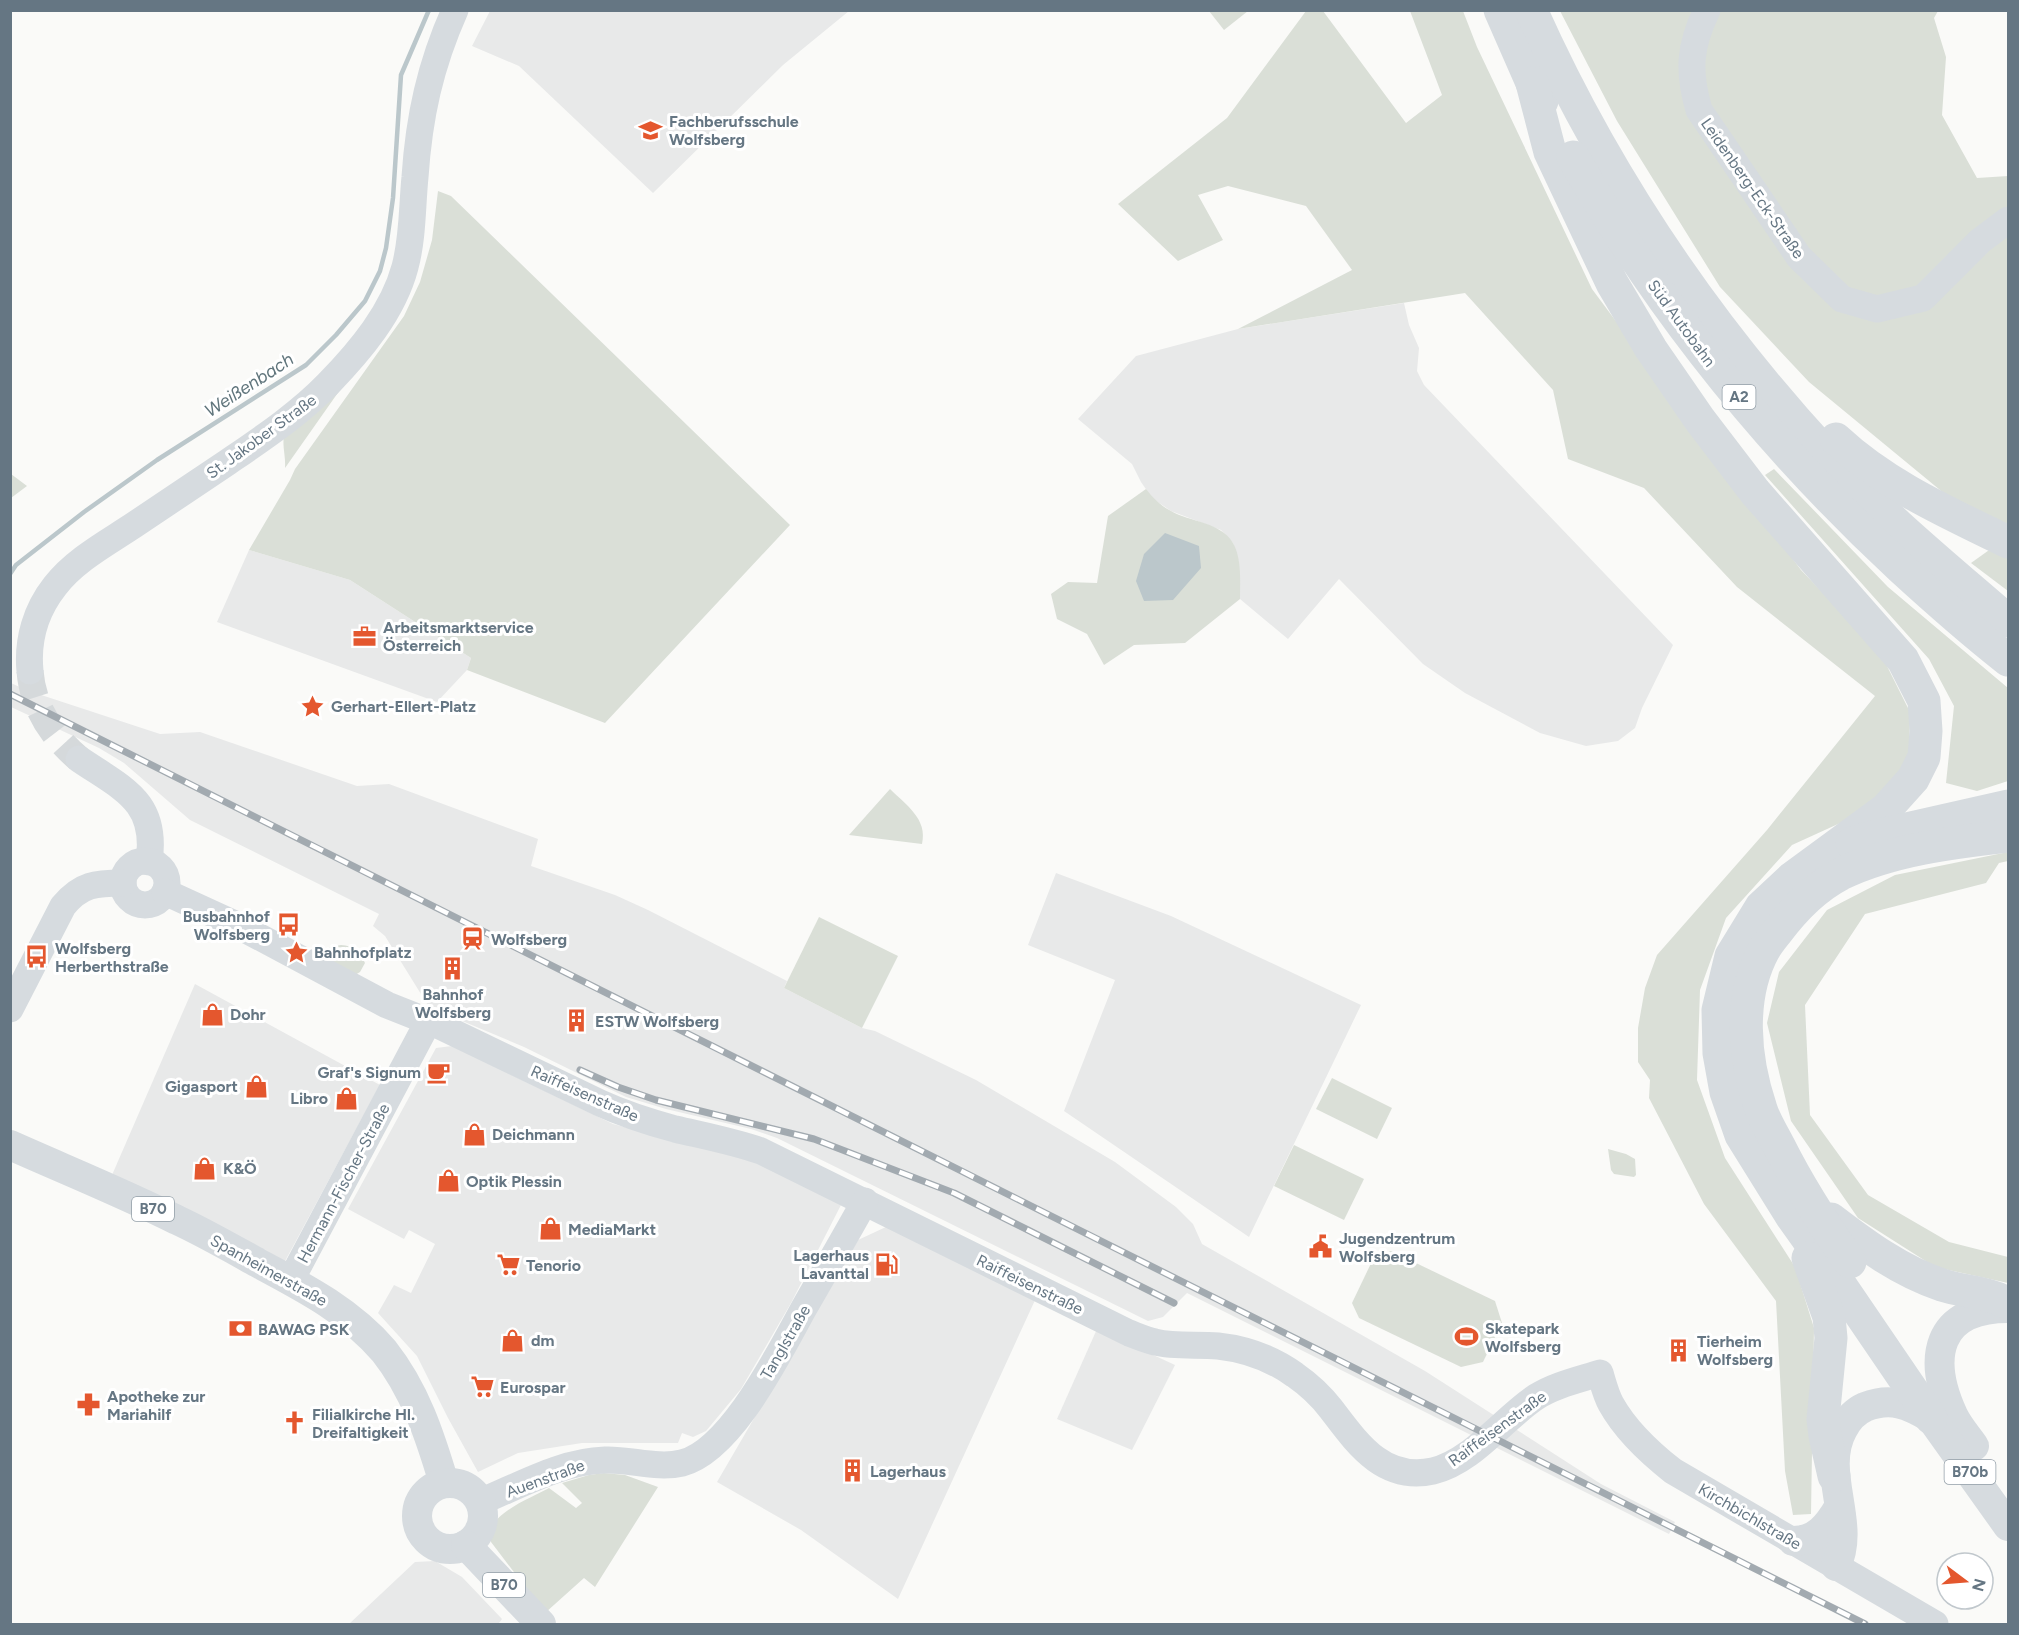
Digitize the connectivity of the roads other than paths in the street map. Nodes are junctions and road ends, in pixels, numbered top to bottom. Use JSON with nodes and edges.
{"nodes":[{"id":1,"x":455,"y":10,"type":"edge"},
{"id":2,"x":1500,"y":10,"type":"edge"},
{"id":3,"x":1531,"y":10,"type":"edge"},
{"id":4,"x":1707,"y":10,"type":"edge"},
{"id":5,"x":1532,"y":82,"type":"junction"},
{"id":6,"x":2008,"y":220,"type":"edge"},
{"id":7,"x":1760,"y":378,"type":"junction"},
{"id":8,"x":2008,"y":542,"type":"edge"},
{"id":9,"x":2008,"y":621,"type":"edge"},
{"id":10,"x":2008,"y":660,"type":"edge"},
{"id":11,"x":30,"y":671,"type":"tunnel mouth"},
{"id":12,"x":79,"y":759,"type":"tunnel mouth"},
{"id":13,"x":2008,"y":806,"type":"edge"},
{"id":14,"x":2008,"y":828,"type":"edge"},
{"id":15,"x":2008,"y":836,"type":"edge"},
{"id":16,"x":1976,"y":840,"type":"junction"},
{"id":17,"x":1822,"y":854,"type":"junction"},
{"id":18,"x":149,"y":862,"type":"junction"},
{"id":19,"x":123,"y":883,"type":"junction"},
{"id":20,"x":165,"y":892,"type":"junction"},
{"id":21,"x":10,"y":1009,"type":"edge"},
{"id":22,"x":428,"y":1022,"type":"junction"},
{"id":23,"x":10,"y":1145,"type":"edge"},
{"id":24,"x":865,"y":1201,"type":"junction"},
{"id":25,"x":1803,"y":1211,"type":"junction"},
{"id":26,"x":291,"y":1281,"type":"junction"},
{"id":27,"x":2008,"y":1304,"type":"edge"},
{"id":28,"x":2008,"y":1308,"type":"edge"},
{"id":29,"x":1600,"y":1373,"type":"joint"},
{"id":30,"x":1942,"y":1417,"type":"junction"},
{"id":31,"x":682,"y":1462,"type":"joint"},
{"id":32,"x":444,"y":1483,"type":"junction"},
{"id":33,"x":1837,"y":1492,"type":"junction"},
{"id":34,"x":2008,"y":1498,"type":"edge"},
{"id":35,"x":480,"y":1502,"type":"junction"},
{"id":36,"x":2008,"y":1526,"type":"edge"},
{"id":37,"x":1793,"y":1541,"type":"junction"},
{"id":38,"x":466,"y":1545,"type":"junction"},
{"id":39,"x":1836,"y":1566,"type":"junction"},
{"id":40,"x":541,"y":1624,"type":"edge"},
{"id":41,"x":1935,"y":1624,"type":"edge"}],
"edges":[{"from":1,"to":11,"type":"street","name":"St. Jakober Straße"},
{"from":2,"to":5,"type":"highway","name":"Süd Autobahn","number":"A2"},
{"from":3,"to":7,"type":"highway","name":"Süd Autobahn","number":"A2"},
{"from":4,"to":6,"type":"street","name":"Leidenberg-Eck-Straße"},
{"from":5,"to":10,"type":"highway","name":"Süd Autobahn","number":"A2"},
{"from":5,"to":17,"type":"highway"},
{"from":7,"to":8,"type":"highway"},
{"from":7,"to":9,"type":"highway","name":"Süd Autobahn","number":"A2"},
{"from":12,"to":18,"type":"street"},
{"from":13,"to":17,"type":"highway"},
{"from":14,"to":16,"type":"highway"},
{"from":15,"to":16,"type":"highway"},
{"from":16,"to":25,"type":"highway"},
{"from":17,"to":25,"type":"highway"},
{"from":18,"to":19,"type":"street"},
{"from":18,"to":20,"type":"street"},
{"from":19,"to":20,"type":"street"},
{"from":19,"to":21,"type":"street"},
{"from":20,"to":22,"type":"street"},
{"from":22,"to":24,"type":"street","name":"Raiffeisenstraße"},
{"from":22,"to":26,"type":"street","name":"Hermann-Fischer-Straße"},
{"from":23,"to":26,"type":"main road","name":"Spanheimerstraße","number":"B70"},
{"from":24,"to":29,"type":"street","name":"Raiffeisenstraße"},
{"from":24,"to":31,"type":"street","name":"Tanglstraße"},
{"from":25,"to":27,"type":"highway"},
{"from":25,"to":30,"type":"highway"},
{"from":25,"to":33,"type":"highway"},
{"from":26,"to":32,"type":"main road","name":"Spanheimerstraße","number":"B70"},
{"from":28,"to":30,"type":"main road"},
{"from":29,"to":37,"type":"street","name":"Kirchbichlstraße"},
{"from":30,"to":33,"type":"main road"},
{"from":30,"to":34,"type":"main road","number":"B70b"},
{"from":30,"to":36,"type":"main road","number":"B70b"},
{"from":31,"to":35,"type":"street","name":"Auenstraße"},
{"from":32,"to":35,"type":"main road"},
{"from":32,"to":38,"type":"main road"},
{"from":33,"to":37,"type":"main road"},
{"from":33,"to":39,"type":"main road"},
{"from":35,"to":38,"type":"main road"},
{"from":37,"to":39,"type":"street","name":"Kirchbichlstraße"},
{"from":38,"to":40,"type":"main road","number":"B70"},
{"from":39,"to":41,"type":"street","name":"Kirchbichlstraße"}]}
